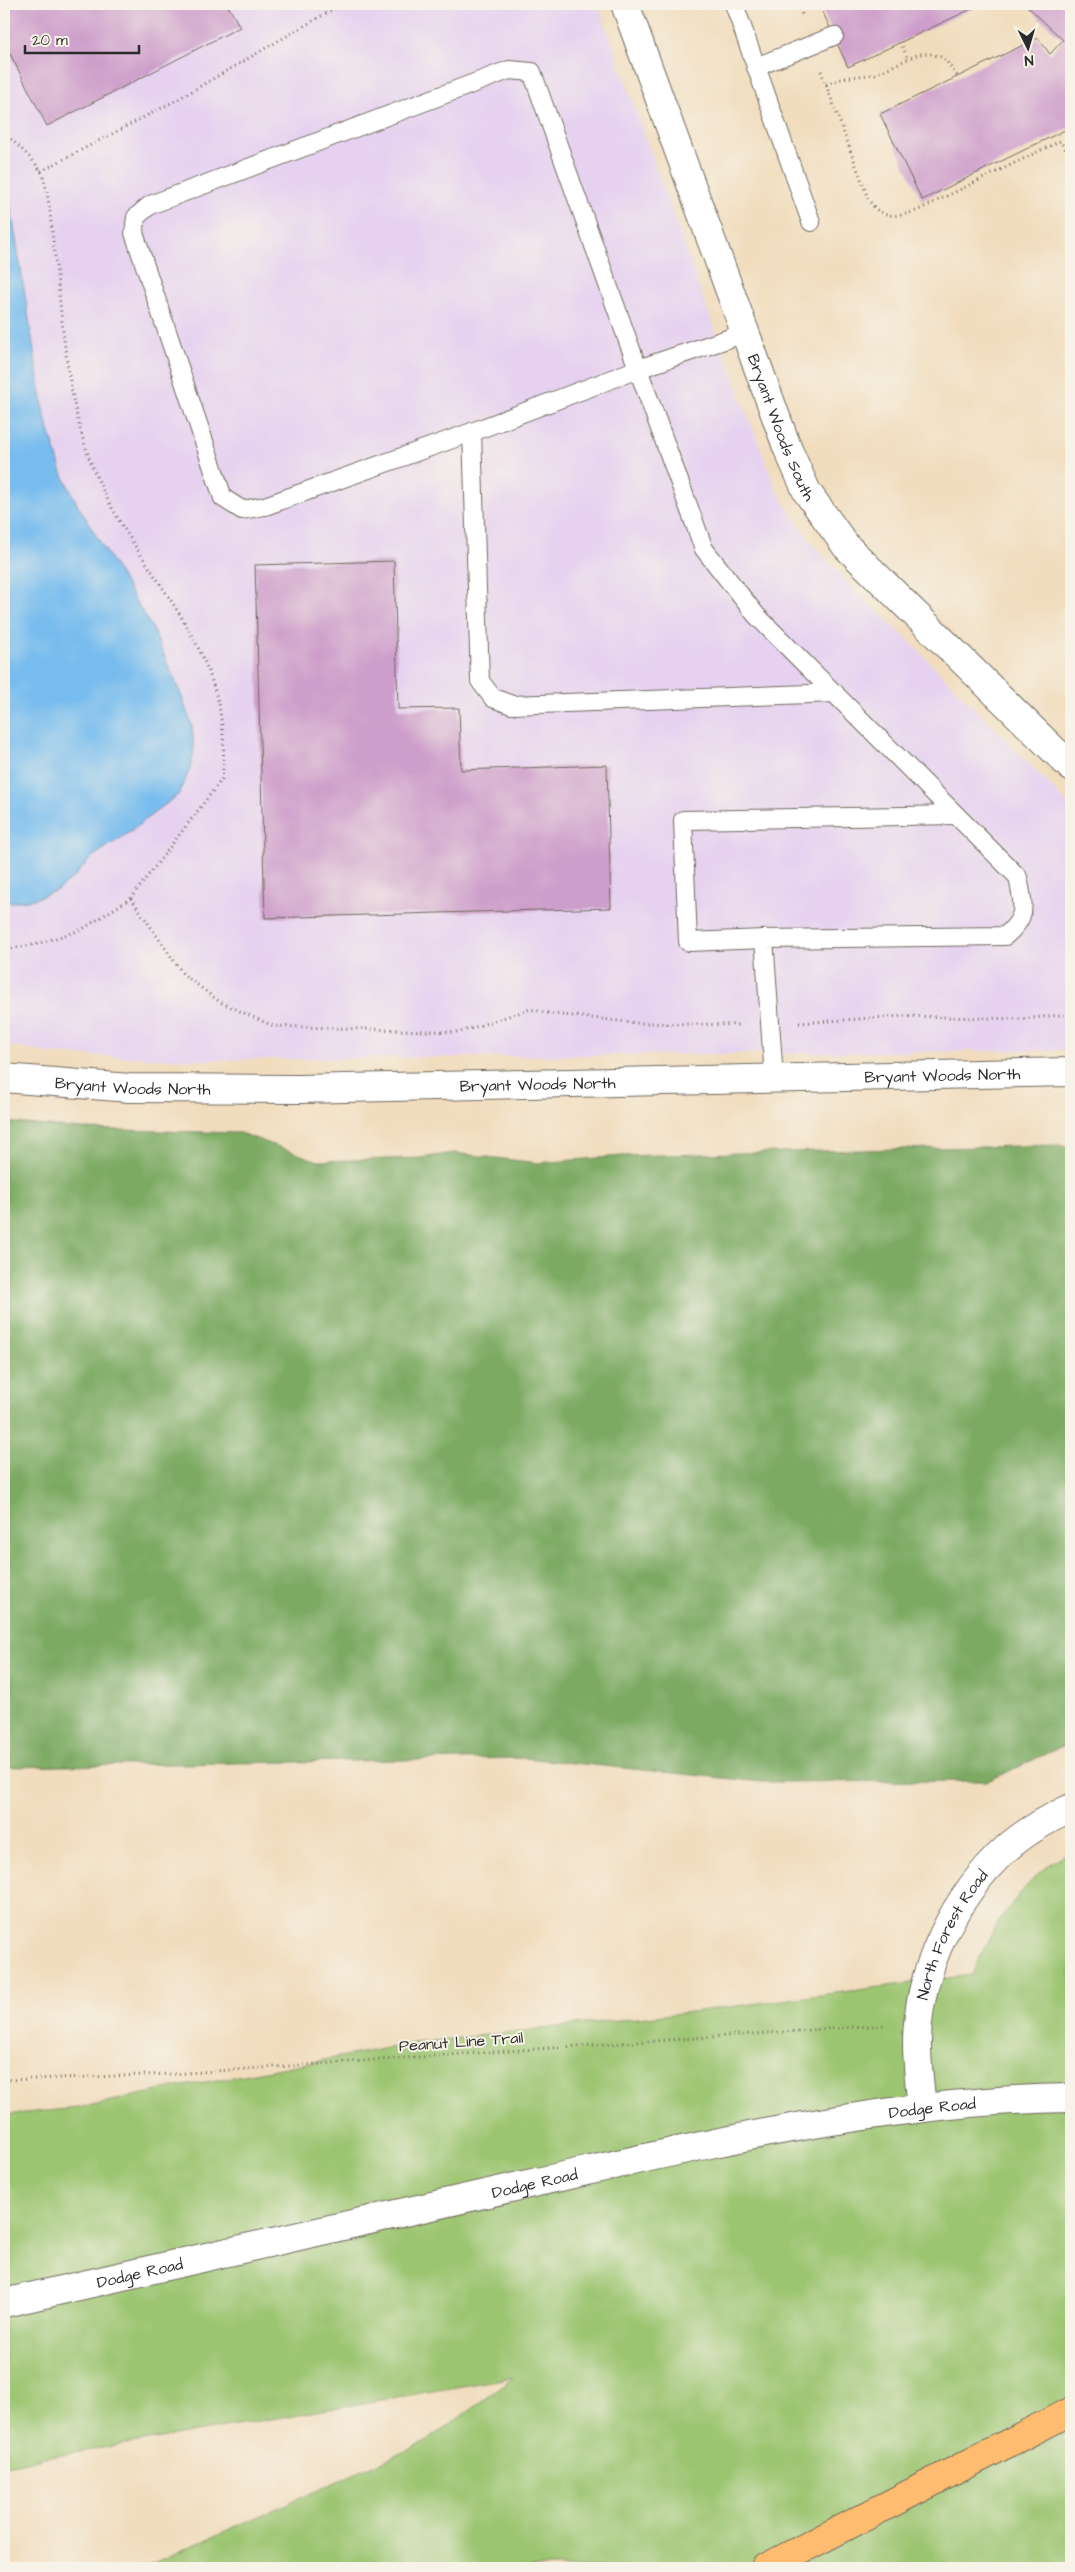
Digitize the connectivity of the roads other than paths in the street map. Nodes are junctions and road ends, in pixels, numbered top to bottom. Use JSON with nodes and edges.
{"nodes":[{"id":1,"x":625,"y":4,"type":"edge"},
{"id":2,"x":734,"y":4,"type":"edge"},
{"id":3,"x":834,"y":36,"type":"dead end"},
{"id":4,"x":756,"y":67,"type":"junction"},
{"id":5,"x":812,"y":222,"type":"dead end"},
{"id":6,"x":745,"y":333,"type":"junction"},
{"id":7,"x":638,"y":369,"type":"junction"},
{"id":8,"x":472,"y":432,"type":"junction"},
{"id":9,"x":835,"y":694,"type":"junction"},
{"id":10,"x":1071,"y":767,"type":"edge"},
{"id":11,"x":956,"y":815,"type":"junction"},
{"id":12,"x":764,"y":939,"type":"junction"},
{"id":13,"x":1071,"y":1072,"type":"edge"},
{"id":14,"x":4,"y":1078,"type":"edge"},
{"id":15,"x":774,"y":1078,"type":"junction"},
{"id":16,"x":1071,"y":1808,"type":"edge"},
{"id":17,"x":1071,"y":2098,"type":"edge"},
{"id":18,"x":922,"y":2108,"type":"junction"},
{"id":19,"x":4,"y":2303,"type":"edge"},
{"id":20,"x":1071,"y":2411,"type":"edge"},
{"id":21,"x":765,"y":2568,"type":"edge"}],
"edges":[{"from":1,"to":6,"type":"street","name":"Bryant Woods South"},
{"from":2,"to":4,"type":"lane"},
{"from":3,"to":4,"type":"lane"},
{"from":4,"to":5,"type":"lane"},
{"from":6,"to":7,"type":"lane"},
{"from":6,"to":10,"type":"street","name":"Bryant Woods South"},
{"from":7,"to":8,"type":"lane"},
{"from":7,"to":8,"type":"lane"},
{"from":7,"to":9,"type":"lane"},
{"from":8,"to":9,"type":"lane"},
{"from":9,"to":11,"type":"lane"},
{"from":11,"to":12,"type":"lane"},
{"from":11,"to":12,"type":"lane"},
{"from":12,"to":15,"type":"lane"},
{"from":13,"to":15,"type":"street","name":"Bryant Woods North"},
{"from":14,"to":15,"type":"street","name":"Bryant Woods North"},
{"from":16,"to":18,"type":"street","name":"North Forest Road"},
{"from":17,"to":18,"type":"street","name":"Dodge Road"},
{"from":18,"to":19,"type":"street","name":"Dodge Road"},
{"from":20,"to":21,"type":"highway"}]}
